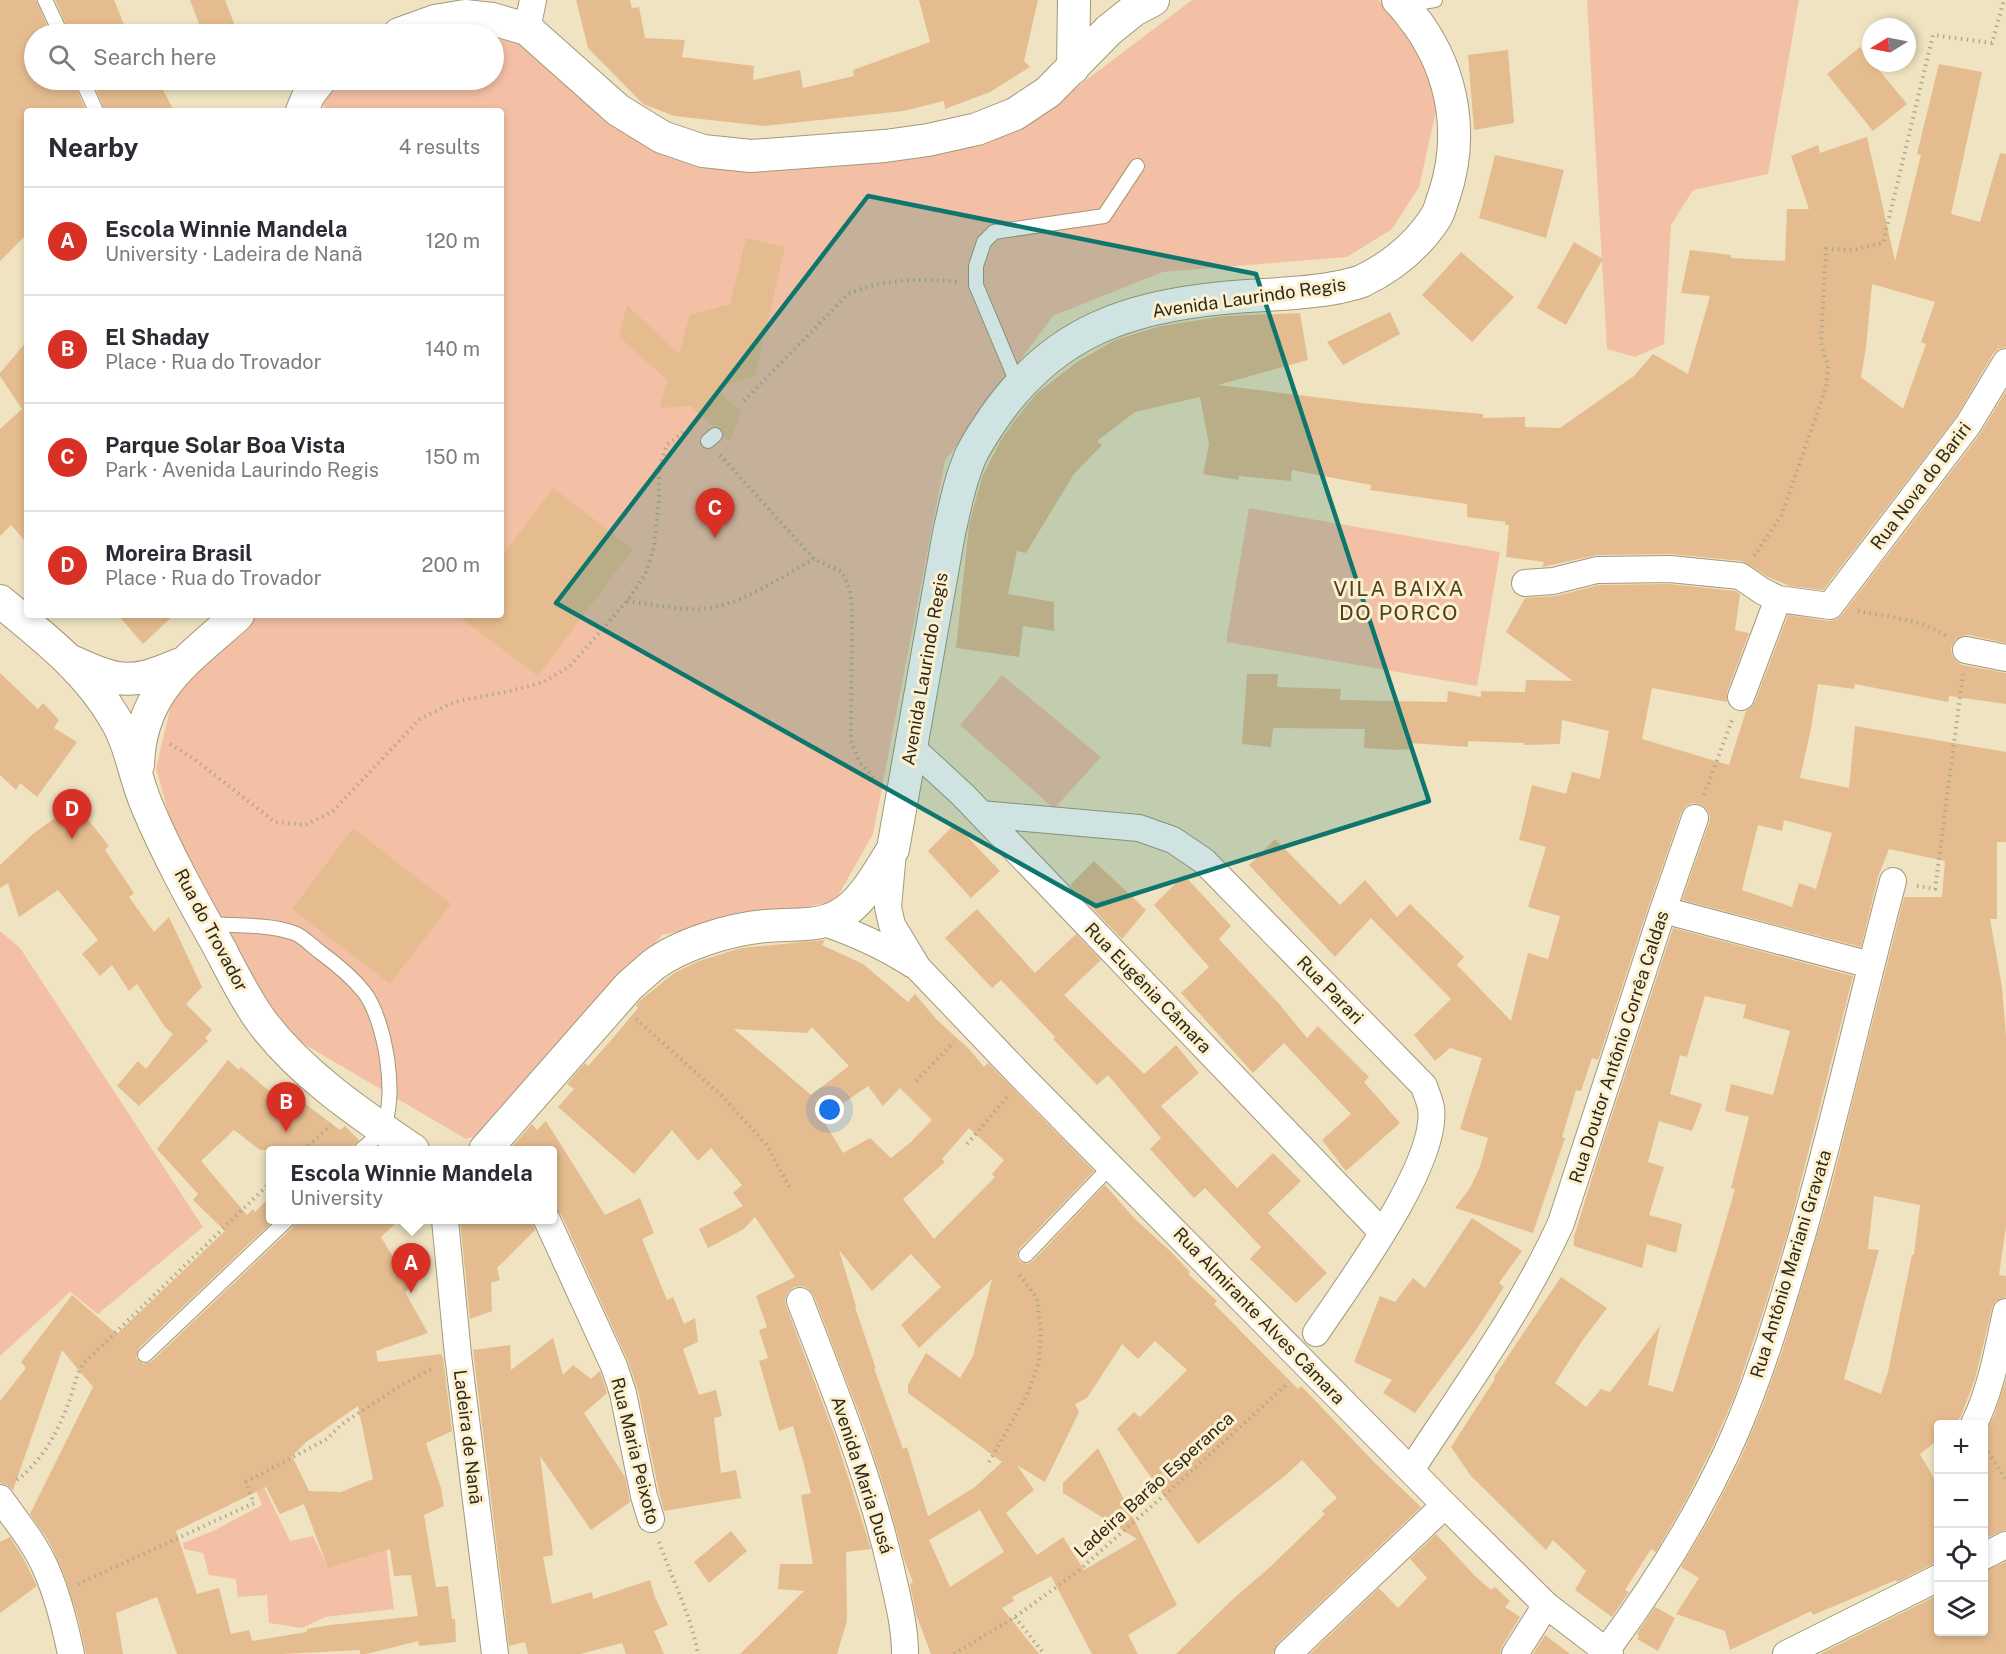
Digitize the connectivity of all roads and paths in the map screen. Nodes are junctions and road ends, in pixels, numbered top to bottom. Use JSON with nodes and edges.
{"nodes":[{"id":1,"x":45,"y":0,"type":"edge"},
{"id":2,"x":1074,"y":0,"type":"edge"},
{"id":3,"x":1153,"y":0,"type":"edge"},
{"id":4,"x":1435,"y":0,"type":"edge"},
{"id":5,"x":2004,"y":0,"type":"edge"},
{"id":6,"x":1401,"y":2,"type":"edge"},
{"id":7,"x":530,"y":14,"type":"edge"},
{"id":8,"x":56,"y":24,"type":"edge"},
{"id":9,"x":427,"y":24,"type":"edge"},
{"id":10,"x":1073,"y":68,"type":"junction"},
{"id":11,"x":87,"y":90,"type":"edge"},
{"id":12,"x":312,"y":90,"type":"edge"},
{"id":13,"x":95,"y":108,"type":"edge"},
{"id":14,"x":303,"y":108,"type":"edge"},
{"id":15,"x":1137,"y":166,"type":"dead end"},
{"id":16,"x":976,"y":285,"type":"junction"},
{"id":17,"x":2006,"y":362,"type":"edge"},
{"id":18,"x":1018,"y":385,"type":"junction"},
{"id":19,"x":744,"y":401,"type":"dead end"},
{"id":20,"x":814,"y":559,"type":"junction"},
{"id":21,"x":1740,"y":576,"type":"junction"},
{"id":22,"x":1525,"y":583,"type":"dead end"},
{"id":23,"x":1778,"y":599,"type":"junction"},
{"id":24,"x":627,"y":601,"type":"junction"},
{"id":25,"x":0,"y":602,"type":"edge"},
{"id":26,"x":1830,"y":606,"type":"junction"},
{"id":27,"x":235,"y":618,"type":"edge"},
{"id":28,"x":1966,"y":650,"type":"junction"},
{"id":29,"x":2006,"y":658,"type":"edge"},
{"id":30,"x":72,"y":662,"type":"junction"},
{"id":31,"x":186,"y":662,"type":"junction"},
{"id":32,"x":1741,"y":697,"type":"joint"},
{"id":33,"x":142,"y":727,"type":"junction"},
{"id":34,"x":912,"y":748,"type":"junction"},
{"id":35,"x":137,"y":776,"type":"junction"},
{"id":36,"x":901,"y":807,"type":"junction"},
{"id":37,"x":981,"y":814,"type":"junction"},
{"id":38,"x":1695,"y":818,"type":"joint"},
{"id":39,"x":893,"y":849,"type":"junction"},
{"id":40,"x":1893,"y":881,"type":"joint"},
{"id":41,"x":1663,"y":910,"type":"junction"},
{"id":42,"x":822,"y":922,"type":"junction"},
{"id":43,"x":206,"y":924,"type":"junction"},
{"id":44,"x":1871,"y":965,"type":"junction"},
{"id":45,"x":918,"y":968,"type":"junction"},
{"id":46,"x":616,"y":1000,"type":"junction"},
{"id":47,"x":971,"y":1024,"type":"junction"},
{"id":48,"x":1023,"y":1078,"type":"junction"},
{"id":49,"x":916,"y":1081,"type":"dead end"},
{"id":50,"x":372,"y":1140,"type":"edge"},
{"id":51,"x":967,"y":1144,"type":"dead end"},
{"id":52,"x":397,"y":1146,"type":"edge"},
{"id":53,"x":492,"y":1146,"type":"edge"},
{"id":54,"x":1111,"y":1166,"type":"junction"},
{"id":55,"x":266,"y":1187,"type":"edge"},
{"id":56,"x":791,"y":1190,"type":"dead end"},
{"id":57,"x":283,"y":1224,"type":"edge"},
{"id":58,"x":445,"y":1224,"type":"edge"},
{"id":59,"x":549,"y":1224,"type":"edge"},
{"id":60,"x":1382,"y":1232,"type":"junction"},
{"id":61,"x":1026,"y":1255,"type":"joint"},
{"id":62,"x":800,"y":1301,"type":"dead end"},
{"id":63,"x":2006,"y":1312,"type":"edge"},
{"id":64,"x":1316,"y":1333,"type":"dead end"},
{"id":65,"x":458,"y":1354,"type":"junction"},
{"id":66,"x":145,"y":1355,"type":"dead end"},
{"id":67,"x":1307,"y":1366,"type":"junction"},
{"id":68,"x":1976,"y":1420,"type":"edge"},
{"id":69,"x":1988,"y":1452,"type":"edge"},
{"id":70,"x":989,"y":1462,"type":"dead end"},
{"id":71,"x":1411,"y":1470,"type":"junction"},
{"id":72,"x":2006,"y":1479,"type":"edge"},
{"id":73,"x":4,"y":1492,"type":"edge"},
{"id":74,"x":1445,"y":1505,"type":"junction"},
{"id":75,"x":651,"y":1519,"type":"joint"},
{"id":76,"x":2006,"y":1545,"type":"edge"},
{"id":77,"x":1988,"y":1554,"type":"edge"},
{"id":78,"x":1934,"y":1580,"type":"edge"},
{"id":79,"x":56,"y":1594,"type":"junction"},
{"id":80,"x":1546,"y":1605,"type":"junction"},
{"id":81,"x":1014,"y":1617,"type":"junction"},
{"id":82,"x":1608,"y":1653,"type":"edge"},
{"id":83,"x":71,"y":1654,"type":"edge"},
{"id":84,"x":495,"y":1654,"type":"edge"},
{"id":85,"x":698,"y":1654,"type":"edge"},
{"id":86,"x":905,"y":1654,"type":"edge"},
{"id":87,"x":954,"y":1654,"type":"edge"},
{"id":88,"x":1044,"y":1654,"type":"edge"},
{"id":89,"x":1288,"y":1654,"type":"edge"},
{"id":90,"x":1515,"y":1654,"type":"edge"},
{"id":91,"x":1786,"y":1654,"type":"edge"}],
"edges":[{"from":1,"to":8,"type":"lane"},
{"from":2,"to":10,"type":"street"},
{"from":3,"to":10,"type":"street"},
{"from":4,"to":6,"type":"lane"},
{"from":5,"to":21,"type":"path"},
{"from":6,"to":18,"type":"street","name":"Avenida Laurindo Regis"},
{"from":7,"to":9,"type":"street"},
{"from":7,"to":10,"type":"street"},
{"from":11,"to":13,"type":"lane"},
{"from":12,"to":14,"type":"street"},
{"from":15,"to":16,"type":"lane"},
{"from":16,"to":18,"type":"lane"},
{"from":16,"to":19,"type":"path"},
{"from":17,"to":26,"type":"street","name":"Rua Nova do Bariri"},
{"from":18,"to":34,"type":"street","name":"Avenida Laurindo Regis"},
{"from":20,"to":24,"type":"path"},
{"from":20,"to":24,"type":"path"},
{"from":20,"to":36,"type":"path"},
{"from":21,"to":22,"type":"street"},
{"from":21,"to":23,"type":"street"},
{"from":23,"to":26,"type":"street"},
{"from":23,"to":32,"type":"street"},
{"from":24,"to":33,"type":"path"},
{"from":25,"to":30,"type":"street"},
{"from":26,"to":28,"type":"path"},
{"from":27,"to":31,"type":"street"},
{"from":28,"to":29,"type":"street"},
{"from":28,"to":40,"type":"path"},
{"from":30,"to":31,"type":"street"},
{"from":30,"to":35,"type":"street","name":"Rua do Trovador"},
{"from":31,"to":33,"type":"street"},
{"from":32,"to":38,"type":"path"},
{"from":33,"to":35,"type":"street"},
{"from":34,"to":36,"type":"street","name":"Avenida Laurindo Regis"},
{"from":34,"to":37,"type":"street","name":"Rua Eugênia Câmara"},
{"from":35,"to":43,"type":"street","name":"Rua do Trovador"},
{"from":36,"to":39,"type":"street","name":"Avenida Laurindo Regis"},
{"from":37,"to":60,"type":"street","name":"Rua Eugênia Câmara"},
{"from":37,"to":60,"type":"street","name":"Rua Parari"},
{"from":38,"to":41,"type":"street","name":"Rua Doutor Antônio Corrêa Caldas"},
{"from":39,"to":42,"type":"street","name":"Avenida Laurindo Regis"},
{"from":39,"to":45,"type":"street","name":"Rua Almirante Alves Câmara"},
{"from":40,"to":44,"type":"street","name":"Rua Antônio Mariani Gravata"},
{"from":41,"to":44,"type":"street"},
{"from":41,"to":71,"type":"street","name":"Rua Doutor Antônio Corrêa Caldas"},
{"from":42,"to":45,"type":"street","name":"Rua Almirante Alves Câmara"},
{"from":42,"to":46,"type":"street"},
{"from":43,"to":50,"type":"street","name":"Rua do Trovador"},
{"from":43,"to":50,"type":"lane"},
{"from":44,"to":82,"type":"street","name":"Rua Antônio Mariani Gravata"},
{"from":45,"to":47,"type":"street","name":"Rua Almirante Alves Câmara"},
{"from":46,"to":53,"type":"street"},
{"from":46,"to":56,"type":"path"},
{"from":47,"to":48,"type":"street","name":"Rua Almirante Alves Câmara"},
{"from":47,"to":49,"type":"path"},
{"from":48,"to":51,"type":"path"},
{"from":48,"to":54,"type":"street","name":"Rua Almirante Alves Câmara"},
{"from":50,"to":52,"type":"street","name":"Rua do Trovador"},
{"from":54,"to":61,"type":"lane"},
{"from":54,"to":67,"type":"street","name":"Rua Almirante Alves Câmara"},
{"from":55,"to":73,"type":"path"},
{"from":57,"to":66,"type":"lane"},
{"from":58,"to":65,"type":"street","name":"Ladeira de Nanã"},
{"from":59,"to":75,"type":"street","name":"Rua Maria Peixoto"},
{"from":60,"to":64,"type":"street","name":"Rua Parari"},
{"from":61,"to":70,"type":"path"},
{"from":62,"to":86,"type":"street","name":"Avenida Maria Dusá"},
{"from":63,"to":68,"type":"street"},
{"from":65,"to":79,"type":"path"},
{"from":65,"to":84,"type":"street","name":"Ladeira de Nanã"},
{"from":67,"to":71,"type":"street","name":"Rua Almirante Alves Câmara"},
{"from":67,"to":81,"type":"path","name":"Ladeira Barão Esperanca"},
{"from":69,"to":72,"type":"path"},
{"from":71,"to":74,"type":"street","name":"Rua Almirante Alves Câmara"},
{"from":73,"to":79,"type":"street"},
{"from":74,"to":80,"type":"street","name":"Rua Almirante Alves Câmara"},
{"from":74,"to":89,"type":"street"},
{"from":75,"to":85,"type":"path","name":"Rua Maria Peixoto"},
{"from":76,"to":77,"type":"street"},
{"from":78,"to":91,"type":"street"},
{"from":79,"to":83,"type":"street"},
{"from":80,"to":82,"type":"street","name":"Rua Almirante Alves Câmara"},
{"from":80,"to":90,"type":"street"},
{"from":81,"to":87,"type":"path","name":"Ladeira Barão Esperanca"},
{"from":81,"to":88,"type":"path"}]}
